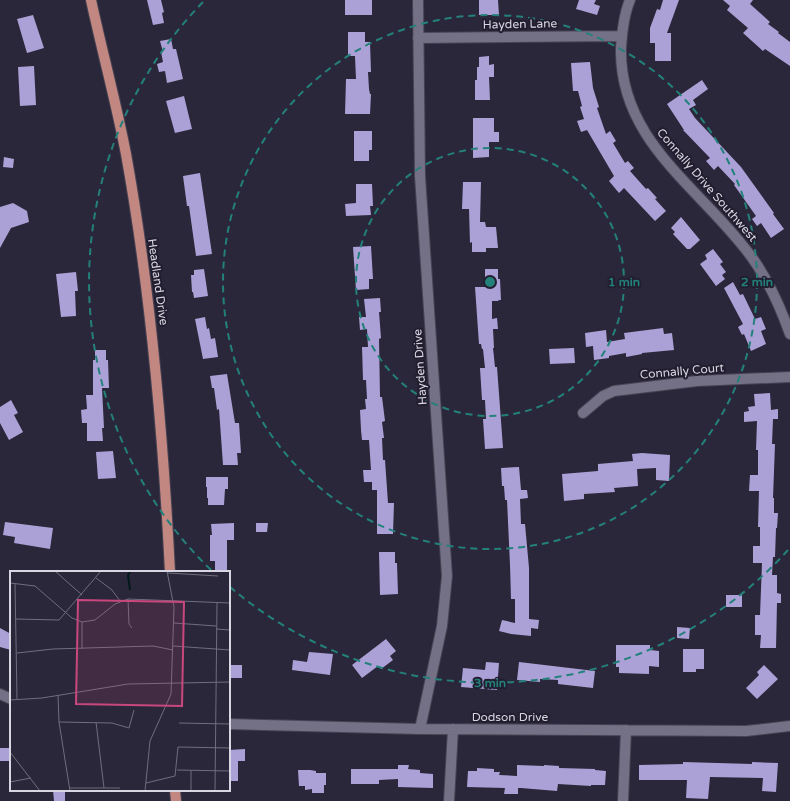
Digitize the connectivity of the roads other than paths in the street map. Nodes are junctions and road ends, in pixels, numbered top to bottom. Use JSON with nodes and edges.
{"nodes":[{"id":1,"x":91,"y":0,"type":"edge"},
{"id":2,"x":418,"y":0,"type":"edge"},
{"id":3,"x":630,"y":0,"type":"edge"},
{"id":4,"x":621,"y":36,"type":"junction"},
{"id":5,"x":418,"y":38,"type":"junction"},
{"id":6,"x":787,"y":313,"type":"edge"},
{"id":7,"x":790,"y":334,"type":"edge"},
{"id":8,"x":790,"y":377,"type":"edge"},
{"id":9,"x":583,"y":413,"type":"dead end"},
{"id":10,"x":170,"y":571,"type":"edge"},
{"id":11,"x":0,"y":694,"type":"edge"},
{"id":12,"x":10,"y":699,"type":"edge"},
{"id":13,"x":230,"y":724,"type":"edge"},
{"id":14,"x":790,"y":726,"type":"edge"},
{"id":15,"x":420,"y":729,"type":"junction"},
{"id":16,"x":453,"y":729,"type":"junction"},
{"id":17,"x":626,"y":730,"type":"junction"},
{"id":18,"x":449,"y":801,"type":"edge"},
{"id":19,"x":623,"y":801,"type":"edge"}],
"edges":[{"from":1,"to":10,"type":"main road","name":"Headland Drive"},
{"from":2,"to":5,"type":"street","name":"Hayden Drive"},
{"from":3,"to":4,"type":"street","name":"Connally Drive Southwest"},
{"from":4,"to":5,"type":"street","name":"Hayden Lane"},
{"from":4,"to":6,"type":"street","name":"Connally Drive Southwest"},
{"from":5,"to":15,"type":"street","name":"Hayden Drive"},
{"from":6,"to":7,"type":"street","name":"Connally Drive Southwest"},
{"from":8,"to":9,"type":"street","name":"Connally Court"},
{"from":11,"to":12,"type":"street"},
{"from":13,"to":15,"type":"street","name":"Dodson Drive"},
{"from":14,"to":17,"type":"street","name":"Dodson Drive"},
{"from":15,"to":16,"type":"street","name":"Dodson Drive"},
{"from":16,"to":17,"type":"street","name":"Dodson Drive"},
{"from":16,"to":18,"type":"street"},
{"from":17,"to":19,"type":"street"}]}
